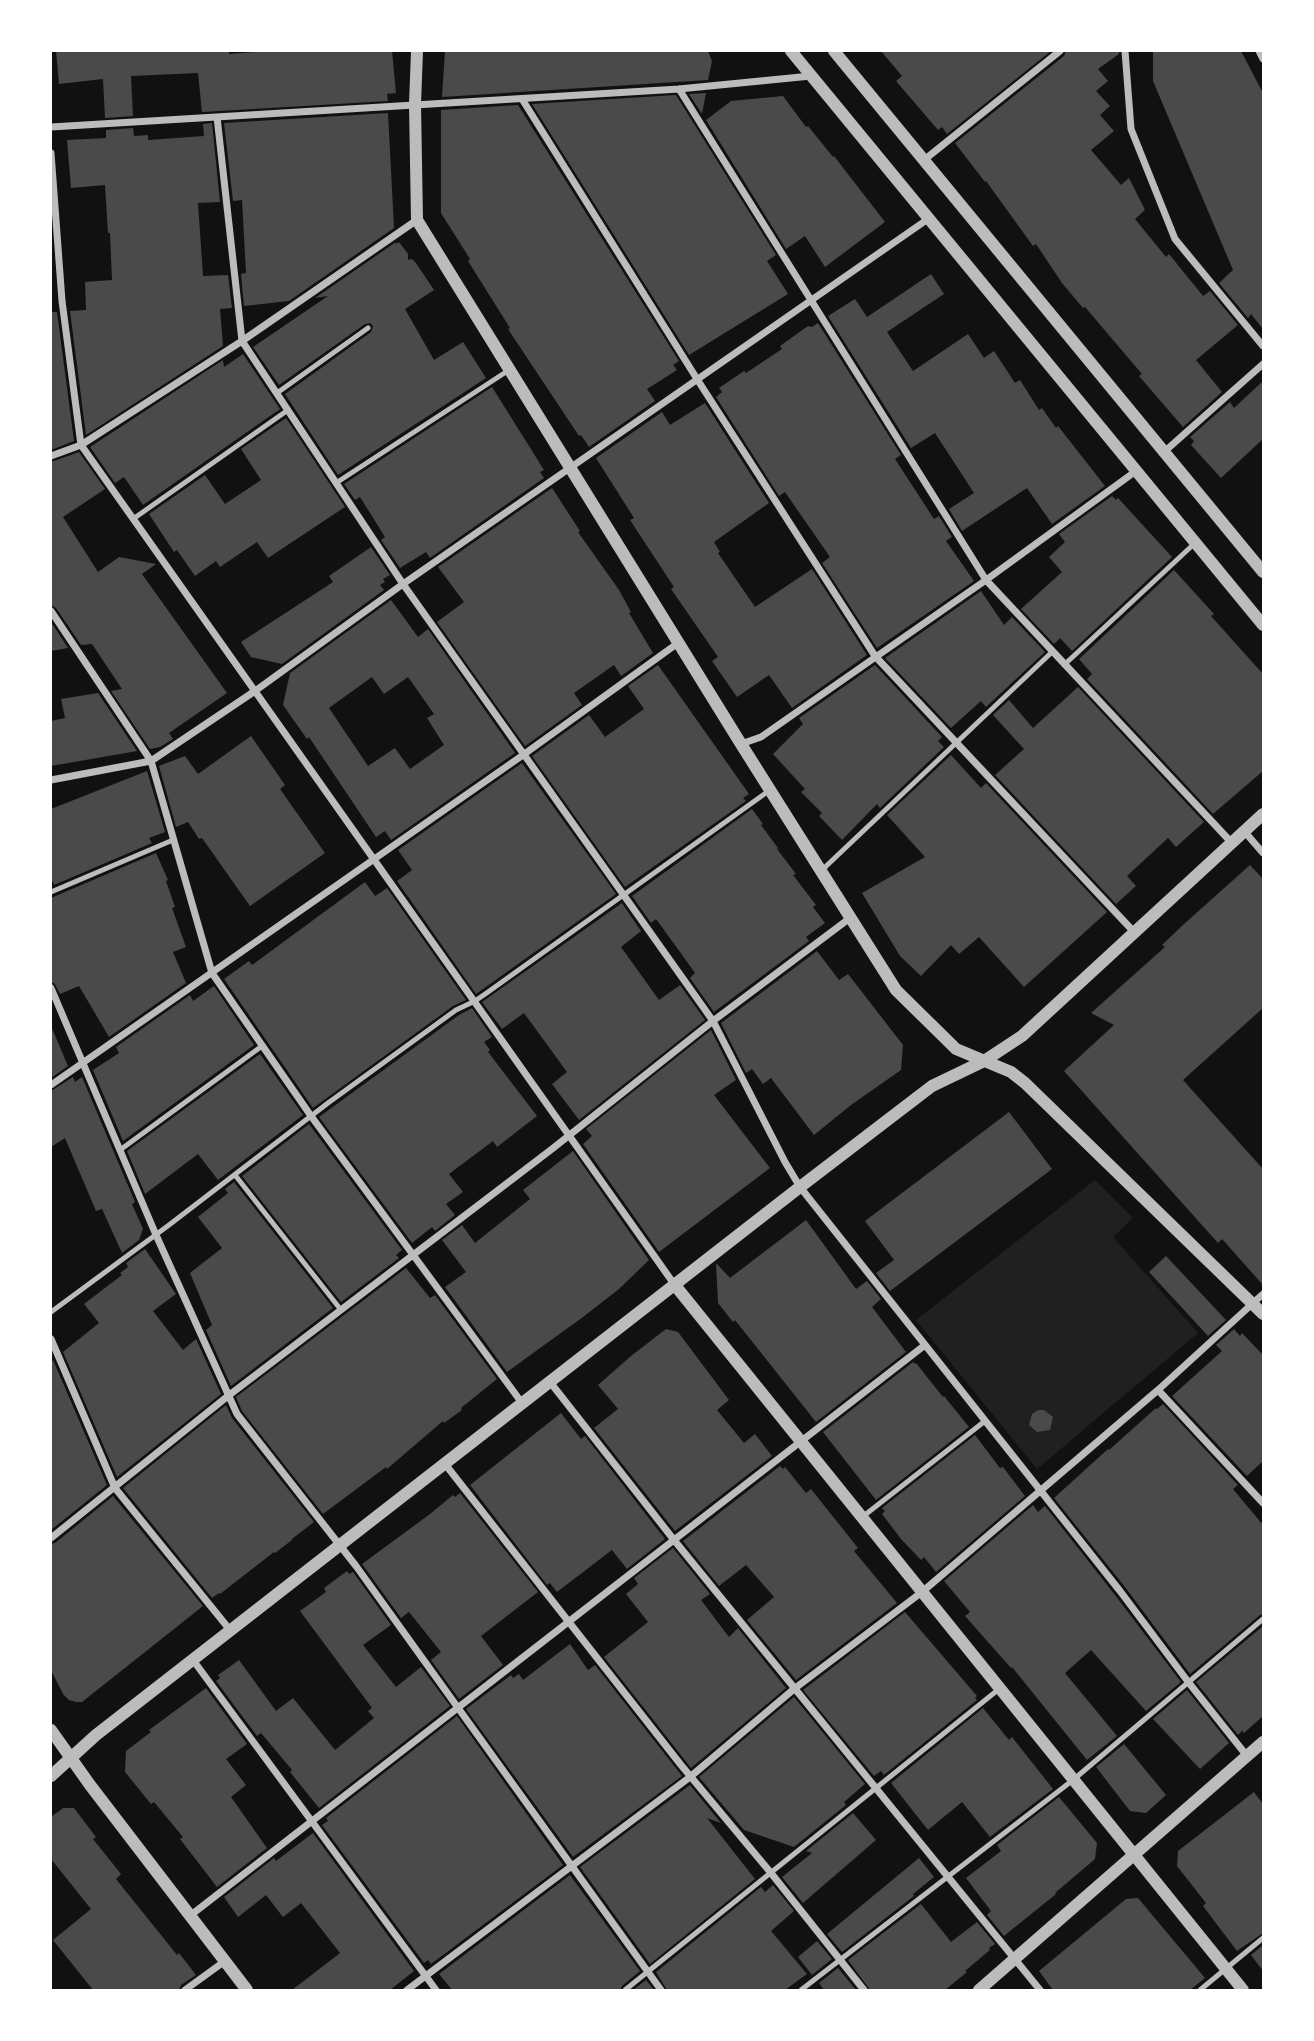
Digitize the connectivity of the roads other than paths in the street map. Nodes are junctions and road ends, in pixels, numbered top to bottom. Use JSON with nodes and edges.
{"nodes":[{"id":1,"x":417,"y":51,"type":"edge"},
{"id":2,"x":791,"y":51,"type":"edge"},
{"id":3,"x":834,"y":51,"type":"edge"},
{"id":4,"x":1060,"y":51,"type":"edge"},
{"id":5,"x":1125,"y":51,"type":"edge"},
{"id":6,"x":1259,"y":51,"type":"edge"},
{"id":7,"x":1263,"y":59,"type":"edge"},
{"id":8,"x":811,"y":76,"type":"junction"},
{"id":9,"x":679,"y":89,"type":"junction"},
{"id":10,"x":522,"y":99,"type":"junction"},
{"id":11,"x":415,"y":104,"type":"junction"},
{"id":12,"x":217,"y":117,"type":"junction"},
{"id":13,"x":51,"y":127,"type":"edge"},
{"id":14,"x":51,"y":153,"type":"edge"},
{"id":15,"x":924,"y":160,"type":"junction"},
{"id":16,"x":929,"y":219,"type":"junction"},
{"id":17,"x":416,"y":220,"type":"junction"},
{"id":18,"x":62,"y":301,"type":"junction"},
{"id":19,"x":811,"y":301,"type":"junction"},
{"id":20,"x":51,"y":302,"type":"edge"},
{"id":21,"x":368,"y":328,"type":"dead end"},
{"id":22,"x":242,"y":341,"type":"junction"},
{"id":23,"x":1263,"y":346,"type":"edge"},
{"id":24,"x":1263,"y":364,"type":"edge"},
{"id":25,"x":509,"y":370,"type":"junction"},
{"id":26,"x":697,"y":379,"type":"junction"},
{"id":27,"x":277,"y":393,"type":"junction"},
{"id":28,"x":288,"y":411,"type":"junction"},
{"id":29,"x":81,"y":445,"type":"junction"},
{"id":30,"x":1164,"y":452,"type":"junction"},
{"id":31,"x":51,"y":456,"type":"edge"},
{"id":32,"x":571,"y":468,"type":"junction"},
{"id":33,"x":1136,"y":471,"type":"junction"},
{"id":34,"x":336,"y":482,"type":"junction"},
{"id":35,"x":133,"y":519,"type":"junction"},
{"id":36,"x":1196,"y":543,"type":"junction"},
{"id":37,"x":1263,"y":572,"type":"edge"},
{"id":38,"x":986,"y":580,"type":"junction"},
{"id":39,"x":403,"y":584,"type":"junction"},
{"id":40,"x":51,"y":611,"type":"edge"},
{"id":41,"x":1263,"y":625,"type":"edge"},
{"id":42,"x":678,"y":643,"type":"junction"},
{"id":43,"x":1052,"y":652,"type":"junction"},
{"id":44,"x":875,"y":656,"type":"junction"},
{"id":45,"x":1064,"y":665,"type":"junction"},
{"id":46,"x":255,"y":691,"type":"junction"},
{"id":47,"x":957,"y":742,"type":"junction"},
{"id":48,"x":741,"y":744,"type":"junction"},
{"id":49,"x":523,"y":755,"type":"junction"},
{"id":50,"x":150,"y":761,"type":"junction"},
{"id":51,"x":51,"y":780,"type":"edge"},
{"id":52,"x":770,"y":790,"type":"junction"},
{"id":53,"x":1263,"y":814,"type":"edge"},
{"id":54,"x":1244,"y":831,"type":"junction"},
{"id":55,"x":173,"y":840,"type":"junction"},
{"id":56,"x":1231,"y":842,"type":"junction"},
{"id":57,"x":1263,"y":853,"type":"edge"},
{"id":58,"x":374,"y":859,"type":"junction"},
{"id":59,"x":821,"y":871,"type":"junction"},
{"id":60,"x":51,"y":892,"type":"edge"},
{"id":61,"x":623,"y":895,"type":"junction"},
{"id":62,"x":850,"y":918,"type":"junction"},
{"id":63,"x":1135,"y":933,"type":"junction"},
{"id":64,"x":212,"y":974,"type":"junction"},
{"id":65,"x":51,"y":988,"type":"edge"},
{"id":66,"x":475,"y":1001,"type":"junction"},
{"id":67,"x":713,"y":1021,"type":"junction"},
{"id":68,"x":262,"y":1046,"type":"junction"},
{"id":69,"x":984,"y":1060,"type":"junction"},
{"id":70,"x":82,"y":1063,"type":"junction"},
{"id":71,"x":51,"y":1085,"type":"edge"},
{"id":72,"x":311,"y":1116,"type":"junction"},
{"id":73,"x":569,"y":1135,"type":"junction"},
{"id":74,"x":120,"y":1150,"type":"junction"},
{"id":75,"x":234,"y":1175,"type":"junction"},
{"id":76,"x":800,"y":1187,"type":"junction"},
{"id":77,"x":156,"y":1235,"type":"junction"},
{"id":78,"x":413,"y":1256,"type":"junction"},
{"id":79,"x":674,"y":1284,"type":"junction"},
{"id":80,"x":1263,"y":1294,"type":"edge"},
{"id":81,"x":1253,"y":1303,"type":"junction"},
{"id":82,"x":341,"y":1310,"type":"junction"},
{"id":83,"x":51,"y":1312,"type":"edge"},
{"id":84,"x":1263,"y":1314,"type":"edge"},
{"id":85,"x":51,"y":1339,"type":"edge"},
{"id":86,"x":925,"y":1345,"type":"junction"},
{"id":87,"x":550,"y":1382,"type":"junction"},
{"id":88,"x":1158,"y":1390,"type":"junction"},
{"id":89,"x":228,"y":1396,"type":"junction"},
{"id":90,"x":522,"y":1403,"type":"junction"},
{"id":91,"x":985,"y":1421,"type":"junction"},
{"id":92,"x":800,"y":1442,"type":"junction"},
{"id":93,"x":444,"y":1464,"type":"junction"},
{"id":94,"x":115,"y":1488,"type":"junction"},
{"id":95,"x":1040,"y":1491,"type":"junction"},
{"id":96,"x":1263,"y":1503,"type":"edge"},
{"id":97,"x":861,"y":1518,"type":"junction"},
{"id":98,"x":51,"y":1538,"type":"edge"},
{"id":99,"x":674,"y":1540,"type":"junction"},
{"id":100,"x":341,"y":1545,"type":"junction"},
{"id":101,"x":922,"y":1592,"type":"junction"},
{"id":102,"x":1263,"y":1619,"type":"edge"},
{"id":103,"x":568,"y":1622,"type":"junction"},
{"id":104,"x":230,"y":1630,"type":"junction"},
{"id":105,"x":193,"y":1660,"type":"junction"},
{"id":106,"x":1189,"y":1683,"type":"junction"},
{"id":107,"x":794,"y":1689,"type":"junction"},
{"id":108,"x":999,"y":1689,"type":"junction"},
{"id":109,"x":458,"y":1708,"type":"junction"},
{"id":110,"x":51,"y":1730,"type":"edge"},
{"id":111,"x":1263,"y":1742,"type":"edge"},
{"id":112,"x":1247,"y":1756,"type":"junction"},
{"id":113,"x":70,"y":1758,"type":"junction"},
{"id":114,"x":51,"y":1776,"type":"edge"},
{"id":115,"x":690,"y":1777,"type":"junction"},
{"id":116,"x":1073,"y":1780,"type":"junction"},
{"id":117,"x":875,"y":1789,"type":"junction"},
{"id":118,"x":312,"y":1822,"type":"junction"},
{"id":119,"x":1134,"y":1855,"type":"junction"},
{"id":120,"x":571,"y":1866,"type":"junction"},
{"id":121,"x":771,"y":1873,"type":"junction"},
{"id":122,"x":946,"y":1877,"type":"junction"},
{"id":123,"x":191,"y":1915,"type":"junction"},
{"id":124,"x":1263,"y":1938,"type":"edge"},
{"id":125,"x":1015,"y":1959,"type":"junction"},
{"id":126,"x":225,"y":1961,"type":"junction"},
{"id":127,"x":841,"y":1961,"type":"junction"},
{"id":128,"x":1226,"y":1969,"type":"junction"},
{"id":129,"x":648,"y":1973,"type":"junction"},
{"id":130,"x":426,"y":1976,"type":"junction"},
{"id":131,"x":185,"y":1990,"type":"edge"},
{"id":132,"x":247,"y":1990,"type":"edge"},
{"id":133,"x":407,"y":1990,"type":"edge"},
{"id":134,"x":436,"y":1990,"type":"edge"},
{"id":135,"x":625,"y":1990,"type":"edge"},
{"id":136,"x":661,"y":1990,"type":"edge"},
{"id":137,"x":801,"y":1990,"type":"edge"},
{"id":138,"x":864,"y":1990,"type":"edge"},
{"id":139,"x":979,"y":1990,"type":"edge"},
{"id":140,"x":1040,"y":1990,"type":"edge"},
{"id":141,"x":1200,"y":1990,"type":"edge"},
{"id":142,"x":1243,"y":1990,"type":"edge"}],
"edges":[{"from":1,"to":11,"type":"street"},
{"from":2,"to":8,"type":"street"},
{"from":3,"to":15,"type":"street"},
{"from":4,"to":15,"type":"street"},
{"from":5,"to":23,"type":"street"},
{"from":6,"to":7,"type":"street"},
{"from":8,"to":9,"type":"street"},
{"from":8,"to":16,"type":"street"},
{"from":9,"to":10,"type":"street"},
{"from":9,"to":19,"type":"street"},
{"from":10,"to":11,"type":"street"},
{"from":10,"to":26,"type":"street"},
{"from":11,"to":12,"type":"street"},
{"from":11,"to":17,"type":"street"},
{"from":12,"to":13,"type":"street"},
{"from":12,"to":22,"type":"street"},
{"from":14,"to":18,"type":"street"},
{"from":15,"to":30,"type":"street"},
{"from":16,"to":19,"type":"street"},
{"from":16,"to":33,"type":"street"},
{"from":17,"to":22,"type":"street"},
{"from":17,"to":25,"type":"street"},
{"from":18,"to":20,"type":"street"},
{"from":18,"to":29,"type":"street"},
{"from":19,"to":26,"type":"street"},
{"from":19,"to":38,"type":"street"},
{"from":21,"to":27,"type":"lane"},
{"from":22,"to":27,"type":"street"},
{"from":22,"to":29,"type":"street"},
{"from":24,"to":30,"type":"street"},
{"from":25,"to":32,"type":"street"},
{"from":25,"to":34,"type":"lane"},
{"from":26,"to":32,"type":"street"},
{"from":26,"to":44,"type":"street"},
{"from":27,"to":28,"type":"street"},
{"from":28,"to":34,"type":"street"},
{"from":28,"to":35,"type":"lane"},
{"from":29,"to":31,"type":"street"},
{"from":29,"to":35,"type":"street"},
{"from":30,"to":37,"type":"street"},
{"from":32,"to":39,"type":"street"},
{"from":32,"to":42,"type":"street"},
{"from":33,"to":36,"type":"street"},
{"from":33,"to":38,"type":"street"},
{"from":34,"to":39,"type":"street"},
{"from":35,"to":46,"type":"street"},
{"from":36,"to":41,"type":"street"},
{"from":36,"to":45,"type":"lane"},
{"from":38,"to":43,"type":"street"},
{"from":38,"to":44,"type":"street"},
{"from":39,"to":46,"type":"street"},
{"from":39,"to":49,"type":"street"},
{"from":40,"to":50,"type":"street"},
{"from":42,"to":48,"type":"street"},
{"from":42,"to":49,"type":"street"},
{"from":43,"to":45,"type":"street"},
{"from":43,"to":47,"type":"lane"},
{"from":44,"to":47,"type":"street"},
{"from":44,"to":48,"type":"street"},
{"from":45,"to":56,"type":"street"},
{"from":46,"to":50,"type":"street"},
{"from":46,"to":58,"type":"street"},
{"from":47,"to":59,"type":"lane"},
{"from":47,"to":63,"type":"street"},
{"from":48,"to":52,"type":"street"},
{"from":49,"to":58,"type":"street"},
{"from":49,"to":61,"type":"street"},
{"from":50,"to":51,"type":"street"},
{"from":50,"to":55,"type":"street"},
{"from":52,"to":59,"type":"street"},
{"from":52,"to":61,"type":"lane"},
{"from":53,"to":54,"type":"street"},
{"from":54,"to":56,"type":"street"},
{"from":54,"to":57,"type":"street"},
{"from":55,"to":60,"type":"lane"},
{"from":55,"to":64,"type":"street"},
{"from":56,"to":63,"type":"street"},
{"from":58,"to":64,"type":"street"},
{"from":58,"to":66,"type":"street"},
{"from":59,"to":62,"type":"street"},
{"from":61,"to":66,"type":"lane"},
{"from":61,"to":67,"type":"street"},
{"from":62,"to":67,"type":"street"},
{"from":62,"to":69,"type":"street"},
{"from":63,"to":69,"type":"street"},
{"from":64,"to":68,"type":"street"},
{"from":64,"to":70,"type":"street"},
{"from":65,"to":70,"type":"street"},
{"from":66,"to":72,"type":"lane"},
{"from":66,"to":73,"type":"street"},
{"from":67,"to":73,"type":"street"},
{"from":67,"to":76,"type":"street"},
{"from":68,"to":72,"type":"street"},
{"from":68,"to":74,"type":"lane"},
{"from":69,"to":76,"type":"street"},
{"from":69,"to":81,"type":"street"},
{"from":70,"to":71,"type":"street"},
{"from":70,"to":74,"type":"street"},
{"from":72,"to":75,"type":"lane"},
{"from":72,"to":78,"type":"street"},
{"from":73,"to":78,"type":"street"},
{"from":73,"to":79,"type":"street"},
{"from":74,"to":77,"type":"street"},
{"from":75,"to":77,"type":"lane"},
{"from":75,"to":82,"type":"lane"},
{"from":76,"to":79,"type":"street"},
{"from":76,"to":86,"type":"street"},
{"from":77,"to":83,"type":"lane"},
{"from":77,"to":89,"type":"street"},
{"from":78,"to":82,"type":"street"},
{"from":78,"to":90,"type":"street"},
{"from":79,"to":87,"type":"street"},
{"from":79,"to":92,"type":"street"},
{"from":80,"to":81,"type":"street"},
{"from":81,"to":84,"type":"street"},
{"from":81,"to":88,"type":"street"},
{"from":82,"to":89,"type":"street"},
{"from":85,"to":94,"type":"street"},
{"from":86,"to":91,"type":"street"},
{"from":86,"to":92,"type":"street"},
{"from":87,"to":90,"type":"street"},
{"from":87,"to":99,"type":"street"},
{"from":88,"to":95,"type":"street"},
{"from":88,"to":96,"type":"street"},
{"from":89,"to":94,"type":"street"},
{"from":89,"to":100,"type":"street"},
{"from":90,"to":93,"type":"street"},
{"from":91,"to":95,"type":"street"},
{"from":91,"to":97,"type":"lane"},
{"from":92,"to":97,"type":"street"},
{"from":92,"to":99,"type":"street"},
{"from":93,"to":100,"type":"street"},
{"from":93,"to":103,"type":"street"},
{"from":94,"to":98,"type":"street"},
{"from":94,"to":104,"type":"street"},
{"from":95,"to":101,"type":"street"},
{"from":95,"to":106,"type":"street"},
{"from":97,"to":101,"type":"street"},
{"from":99,"to":103,"type":"street"},
{"from":99,"to":107,"type":"street"},
{"from":100,"to":104,"type":"street"},
{"from":100,"to":109,"type":"street"},
{"from":101,"to":107,"type":"street"},
{"from":101,"to":108,"type":"street"},
{"from":102,"to":106,"type":"lane"},
{"from":103,"to":109,"type":"street"},
{"from":103,"to":115,"type":"street"},
{"from":104,"to":105,"type":"street"},
{"from":105,"to":113,"type":"street"},
{"from":105,"to":118,"type":"street"},
{"from":106,"to":112,"type":"street"},
{"from":106,"to":116,"type":"lane"},
{"from":107,"to":115,"type":"street"},
{"from":107,"to":117,"type":"street"},
{"from":108,"to":116,"type":"street"},
{"from":108,"to":117,"type":"lane"},
{"from":109,"to":118,"type":"street"},
{"from":109,"to":120,"type":"street"},
{"from":110,"to":113,"type":"street"},
{"from":111,"to":112,"type":"street"},
{"from":112,"to":119,"type":"street"},
{"from":113,"to":114,"type":"street"},
{"from":113,"to":123,"type":"street"},
{"from":115,"to":120,"type":"street"},
{"from":115,"to":121,"type":"street"},
{"from":116,"to":119,"type":"street"},
{"from":116,"to":122,"type":"lane"},
{"from":117,"to":121,"type":"lane"},
{"from":117,"to":122,"type":"street"},
{"from":118,"to":123,"type":"street"},
{"from":118,"to":130,"type":"street"},
{"from":119,"to":125,"type":"street"},
{"from":119,"to":128,"type":"street"},
{"from":120,"to":129,"type":"street"},
{"from":120,"to":130,"type":"street"},
{"from":121,"to":127,"type":"street"},
{"from":121,"to":129,"type":"lane"},
{"from":122,"to":125,"type":"street"},
{"from":122,"to":127,"type":"lane"},
{"from":123,"to":126,"type":"street"},
{"from":124,"to":128,"type":"lane"},
{"from":125,"to":139,"type":"street"},
{"from":125,"to":140,"type":"street"},
{"from":126,"to":131,"type":"street"},
{"from":126,"to":132,"type":"street"},
{"from":127,"to":137,"type":"lane"},
{"from":127,"to":138,"type":"street"},
{"from":128,"to":141,"type":"lane"},
{"from":128,"to":142,"type":"street"},
{"from":129,"to":135,"type":"lane"},
{"from":129,"to":136,"type":"street"},
{"from":130,"to":133,"type":"street"},
{"from":130,"to":134,"type":"street"}]}
